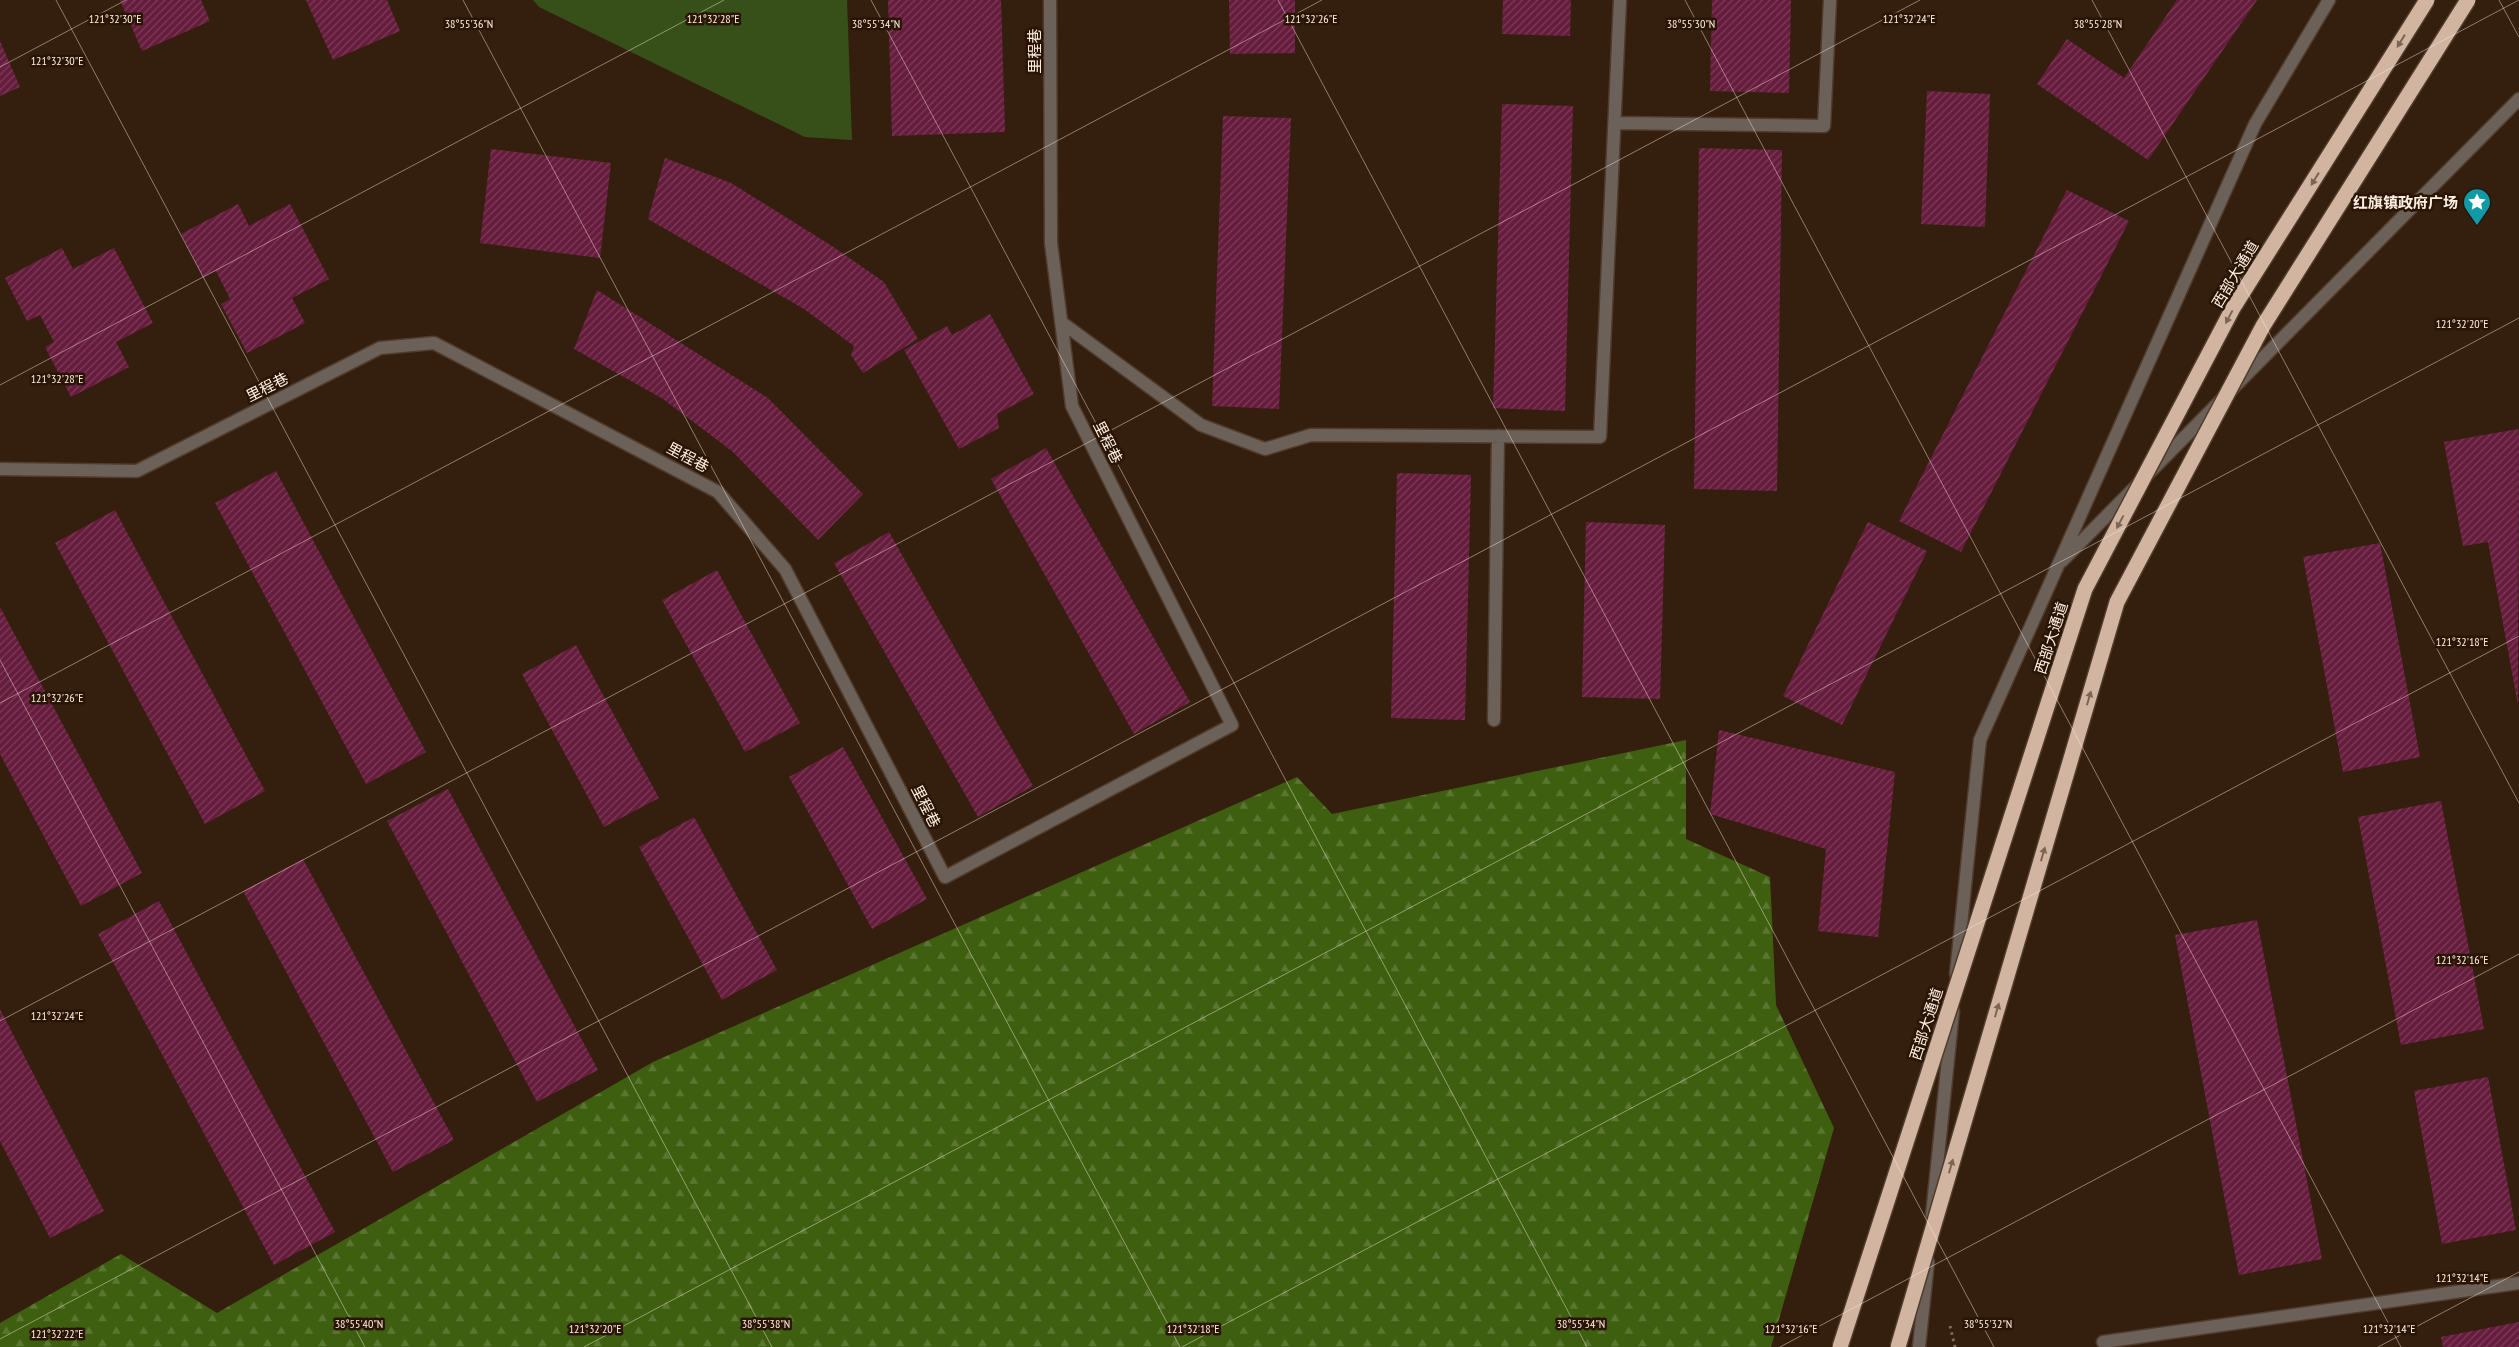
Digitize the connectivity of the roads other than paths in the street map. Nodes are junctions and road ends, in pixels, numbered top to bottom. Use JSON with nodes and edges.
{"nodes":[{"id":1,"x":1050,"y":0,"type":"edge"},
{"id":2,"x":1620,"y":0,"type":"edge"},
{"id":3,"x":1830,"y":0,"type":"edge"},
{"id":4,"x":2329,"y":0,"type":"edge"},
{"id":5,"x":2427,"y":0,"type":"edge"},
{"id":6,"x":2468,"y":0,"type":"edge"},
{"id":7,"x":2519,"y":99,"type":"edge"},
{"id":8,"x":1614,"y":123,"type":"junction"},
{"id":9,"x":1061,"y":322,"type":"junction"},
{"id":10,"x":1498,"y":436,"type":"junction"},
{"id":11,"x":0,"y":469,"type":"edge"},
{"id":12,"x":2057,"y":566,"type":"junction"},
{"id":13,"x":1494,"y":720,"type":"dead end"},
{"id":14,"x":2519,"y":1283,"type":"edge"},
{"id":15,"x":2103,"y":1342,"type":"dead end"},
{"id":16,"x":1840,"y":1347,"type":"edge"},
{"id":17,"x":1898,"y":1347,"type":"edge"},
{"id":18,"x":1919,"y":1347,"type":"edge"}],
"edges":[{"from":1,"to":9,"type":"street","name":"里程巷"},
{"from":2,"to":8,"type":"street"},
{"from":3,"to":8,"type":"street"},
{"from":4,"to":12,"type":"street"},
{"from":5,"to":16,"type":"highway","name":"西部大通道","one_way":true,"bridge":true},
{"from":17,"to":6,"type":"highway","one_way":true,"bridge":true},
{"from":7,"to":12,"type":"street"},
{"from":8,"to":10,"type":"street"},
{"from":9,"to":10,"type":"street"},
{"from":9,"to":11,"type":"street","name":"里程巷"},
{"from":10,"to":13,"type":"street"},
{"from":12,"to":18,"type":"street"},
{"from":14,"to":15,"type":"street"}]}
